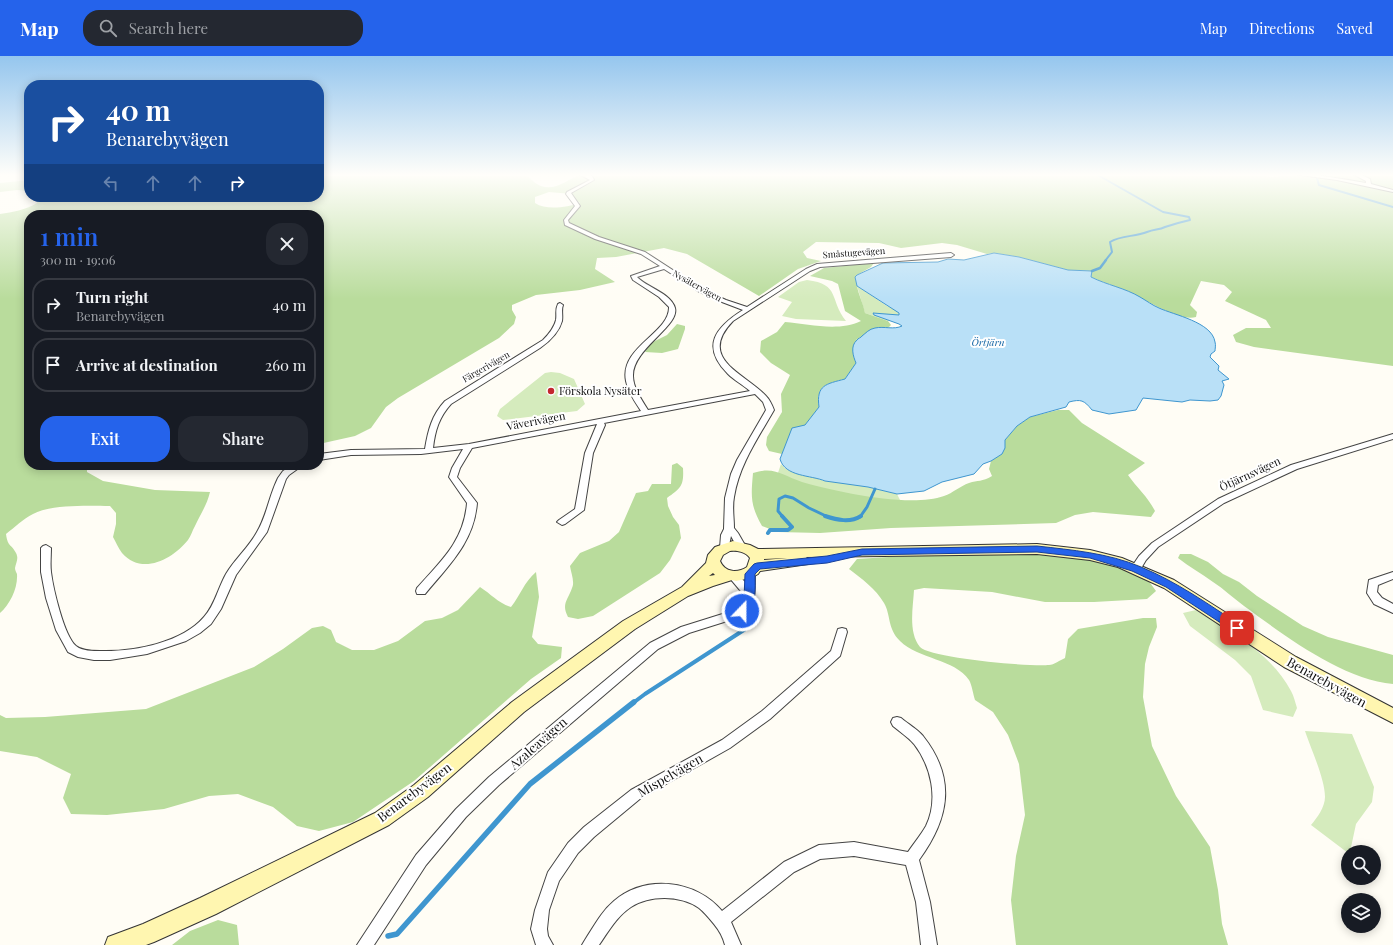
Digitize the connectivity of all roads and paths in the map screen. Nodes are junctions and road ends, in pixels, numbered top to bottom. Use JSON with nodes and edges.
{"nodes":[{"id":1,"x":570,"y":215,"type":"edge"},
{"id":2,"x":951,"y":255,"type":"dead end"},
{"id":3,"x":664,"y":267,"type":"junction"},
{"id":4,"x":560,"y":305,"type":"dead end"},
{"id":5,"x":747,"y":309,"type":"junction"},
{"id":6,"x":756,"y":392,"type":"junction"},
{"id":7,"x":645,"y":412,"type":"junction"},
{"id":8,"x":599,"y":421,"type":"junction"},
{"id":9,"x":1393,"y":436,"type":"edge"},
{"id":10,"x":469,"y":446,"type":"junction"},
{"id":11,"x":429,"y":451,"type":"junction"},
{"id":12,"x":324,"y":456,"type":"edge"},
{"id":13,"x":290,"y":470,"type":"edge"},
{"id":14,"x":562,"y":522,"type":"dead end"},
{"id":15,"x":729,"y":529,"type":"junction"},
{"id":16,"x":741,"y":547,"type":"junction"},
{"id":17,"x":46,"y":548,"type":"dead end"},
{"id":18,"x":725,"y":548,"type":"junction"},
{"id":19,"x":714,"y":564,"type":"junction"},
{"id":20,"x":754,"y":564,"type":"junction"},
{"id":21,"x":1138,"y":565,"type":"junction"},
{"id":22,"x":1393,"y":575,"type":"edge"},
{"id":23,"x":732,"y":576,"type":"junction"},
{"id":24,"x":421,"y":591,"type":"dead end"},
{"id":25,"x":683,"y":592,"type":"junction"},
{"id":26,"x":749,"y":593,"type":"junction"},
{"id":27,"x":1393,"y":609,"type":"edge"},
{"id":28,"x":842,"y":632,"type":"dead end"},
{"id":29,"x":1393,"y":716,"type":"edge"},
{"id":30,"x":897,"y":722,"type":"dead end"},
{"id":31,"x":911,"y":860,"type":"junction"},
{"id":32,"x":722,"y":921,"type":"junction"},
{"id":33,"x":116,"y":945,"type":"edge"},
{"id":34,"x":366,"y":945,"type":"edge"},
{"id":35,"x":545,"y":945,"type":"edge"},
{"id":36,"x":590,"y":945,"type":"edge"},
{"id":37,"x":733,"y":945,"type":"edge"},
{"id":38,"x":929,"y":945,"type":"edge"}],
"edges":[{"from":1,"to":3,"type":"street","name":"Nysätervägen"},
{"from":2,"to":5,"type":"street","name":"Småstugevägen"},
{"from":3,"to":5,"type":"street","name":"Nysätervägen"},
{"from":3,"to":7,"type":"street"},
{"from":4,"to":11,"type":"street","name":"Färgerivägen"},
{"from":5,"to":6,"type":"street"},
{"from":6,"to":7,"type":"street","name":"Väverivägen"},
{"from":6,"to":15,"type":"street"},
{"from":7,"to":8,"type":"street","name":"Väverivägen"},
{"from":8,"to":10,"type":"street","name":"Väverivägen"},
{"from":8,"to":14,"type":"street"},
{"from":9,"to":21,"type":"street","name":"Ötjärnsvägen"},
{"from":10,"to":11,"type":"street","name":"Väverivägen"},
{"from":10,"to":24,"type":"street"},
{"from":11,"to":12,"type":"street","name":"Väverivägen"},
{"from":13,"to":17,"type":"street"},
{"from":15,"to":16,"type":"street"},
{"from":15,"to":18,"type":"street"},
{"from":16,"to":18,"type":"street"},
{"from":16,"to":20,"type":"street"},
{"from":18,"to":19,"type":"street"},
{"from":19,"to":23,"type":"street"},
{"from":19,"to":25,"type":"street","name":"Benarebyvägen"},
{"from":20,"to":21,"type":"street","name":"Benarebyvägen"},
{"from":20,"to":23,"type":"street"},
{"from":20,"to":26,"type":"street","name":"Azaleavägen"},
{"from":21,"to":29,"type":"street","name":"Benarebyvägen"},
{"from":22,"to":27,"type":"street"},
{"from":23,"to":25,"type":"street","name":"Benarebyvägen"},
{"from":23,"to":26,"type":"street"},
{"from":25,"to":33,"type":"street","name":"Benarebyvägen"},
{"from":26,"to":34,"type":"street","name":"Azaleavägen"},
{"from":28,"to":35,"type":"street","name":"Mispelvägen"},
{"from":30,"to":31,"type":"street"},
{"from":31,"to":32,"type":"street"},
{"from":31,"to":38,"type":"street"},
{"from":32,"to":36,"type":"street"},
{"from":32,"to":37,"type":"street"}]}
